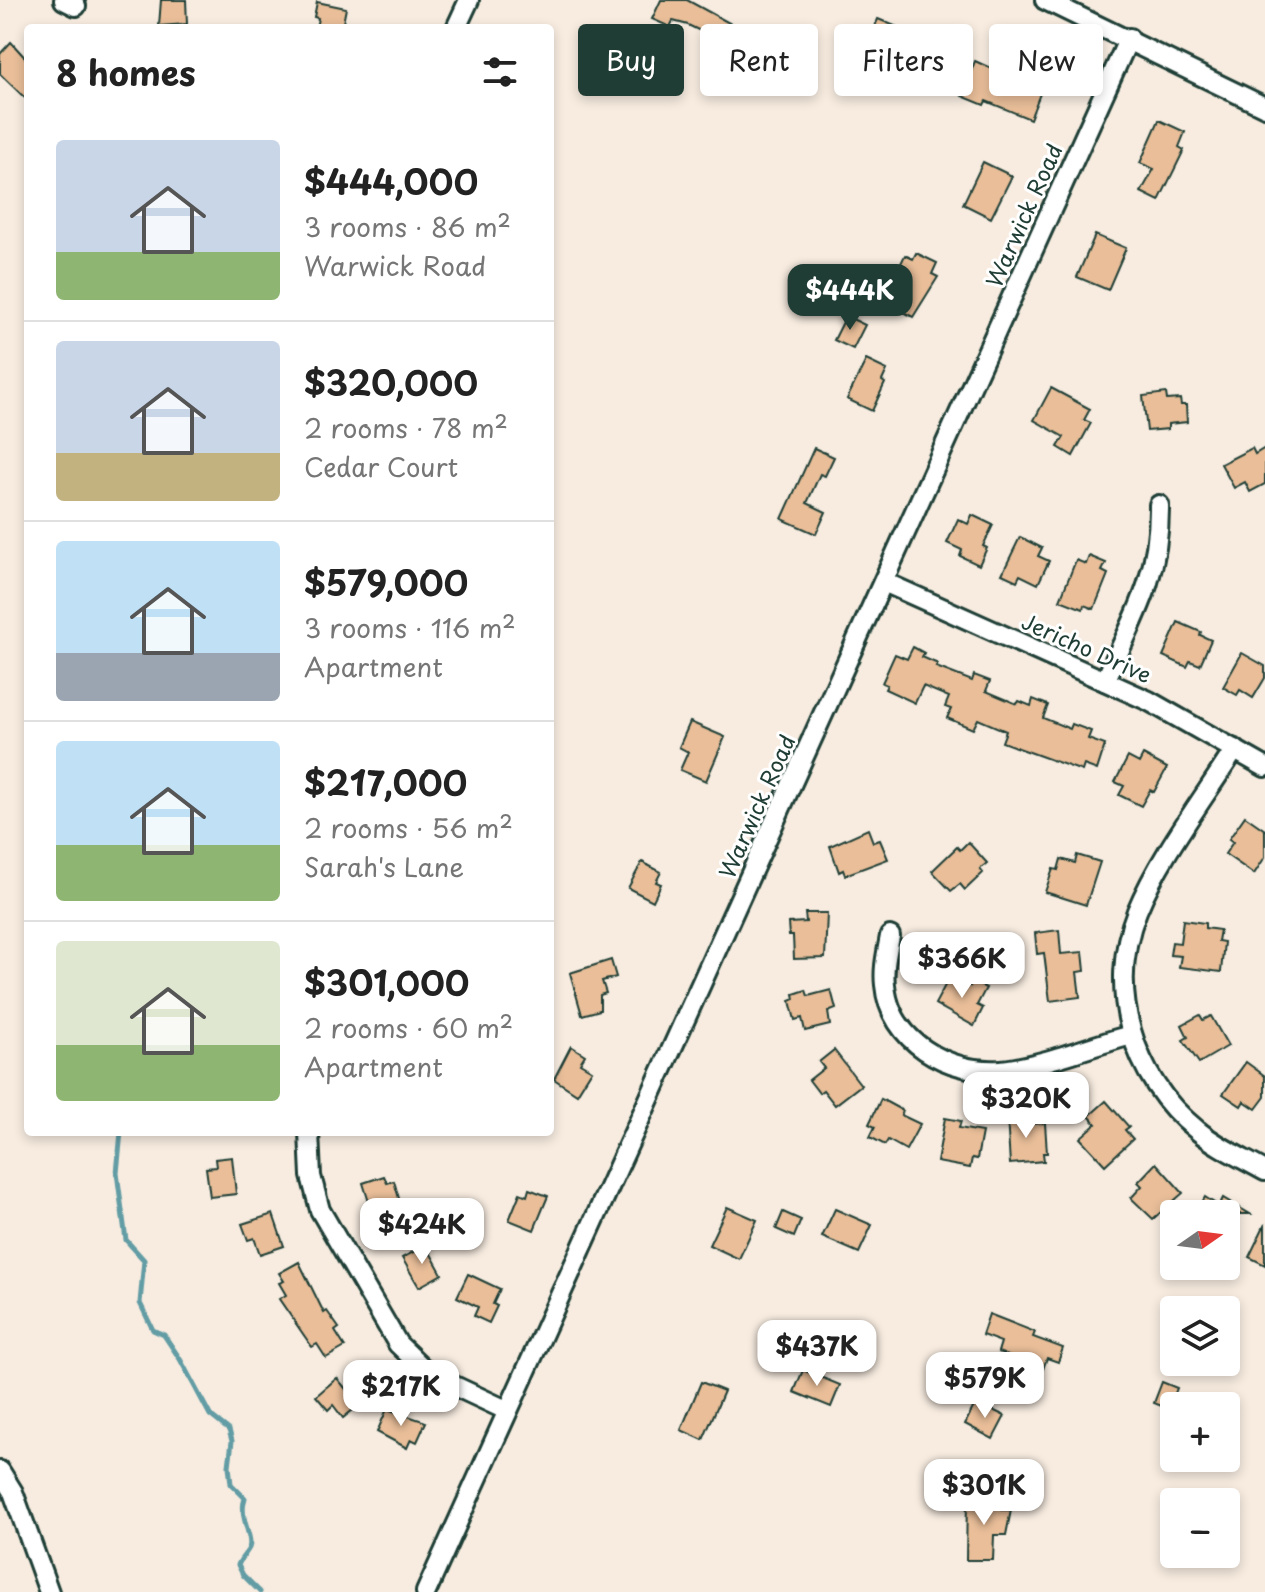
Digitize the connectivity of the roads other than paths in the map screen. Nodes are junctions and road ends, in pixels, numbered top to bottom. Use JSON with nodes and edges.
{"nodes":[{"id":1,"x":469,"y":0,"type":"edge"},
{"id":2,"x":1045,"y":0,"type":"edge"},
{"id":3,"x":458,"y":24,"type":"edge"},
{"id":4,"x":1129,"y":38,"type":"junction"},
{"id":5,"x":1265,"y":107,"type":"edge"},
{"id":6,"x":1159,"y":505,"type":"dead end"},
{"id":7,"x":884,"y":582,"type":"junction"},
{"id":8,"x":1105,"y":681,"type":"junction"},
{"id":9,"x":1235,"y":749,"type":"junction"},
{"id":10,"x":1265,"y":767,"type":"edge"},
{"id":11,"x":890,"y":936,"type":"dead end"},
{"id":12,"x":1131,"y":1035,"type":"junction"},
{"id":13,"x":309,"y":1136,"type":"edge"},
{"id":14,"x":1265,"y":1171,"type":"edge"},
{"id":15,"x":506,"y":1410,"type":"junction"},
{"id":16,"x":0,"y":1471,"type":"edge"},
{"id":17,"x":49,"y":1592,"type":"edge"},
{"id":18,"x":426,"y":1592,"type":"edge"}],
"edges":[{"from":1,"to":3,"type":"street"},
{"from":2,"to":4,"type":"street"},
{"from":4,"to":5,"type":"street"},
{"from":4,"to":7,"type":"street","name":"Warwick Road"},
{"from":6,"to":8,"type":"street"},
{"from":7,"to":8,"type":"street","name":"Jericho Drive"},
{"from":7,"to":15,"type":"street","name":"Warwick Road"},
{"from":8,"to":9,"type":"street","name":"Jericho Drive"},
{"from":9,"to":10,"type":"street","name":"Jericho Drive"},
{"from":9,"to":12,"type":"street"},
{"from":11,"to":12,"type":"street"},
{"from":12,"to":14,"type":"street"},
{"from":13,"to":15,"type":"street"},
{"from":15,"to":18,"type":"street","name":"Warwick Road"},
{"from":16,"to":17,"type":"street"}]}
